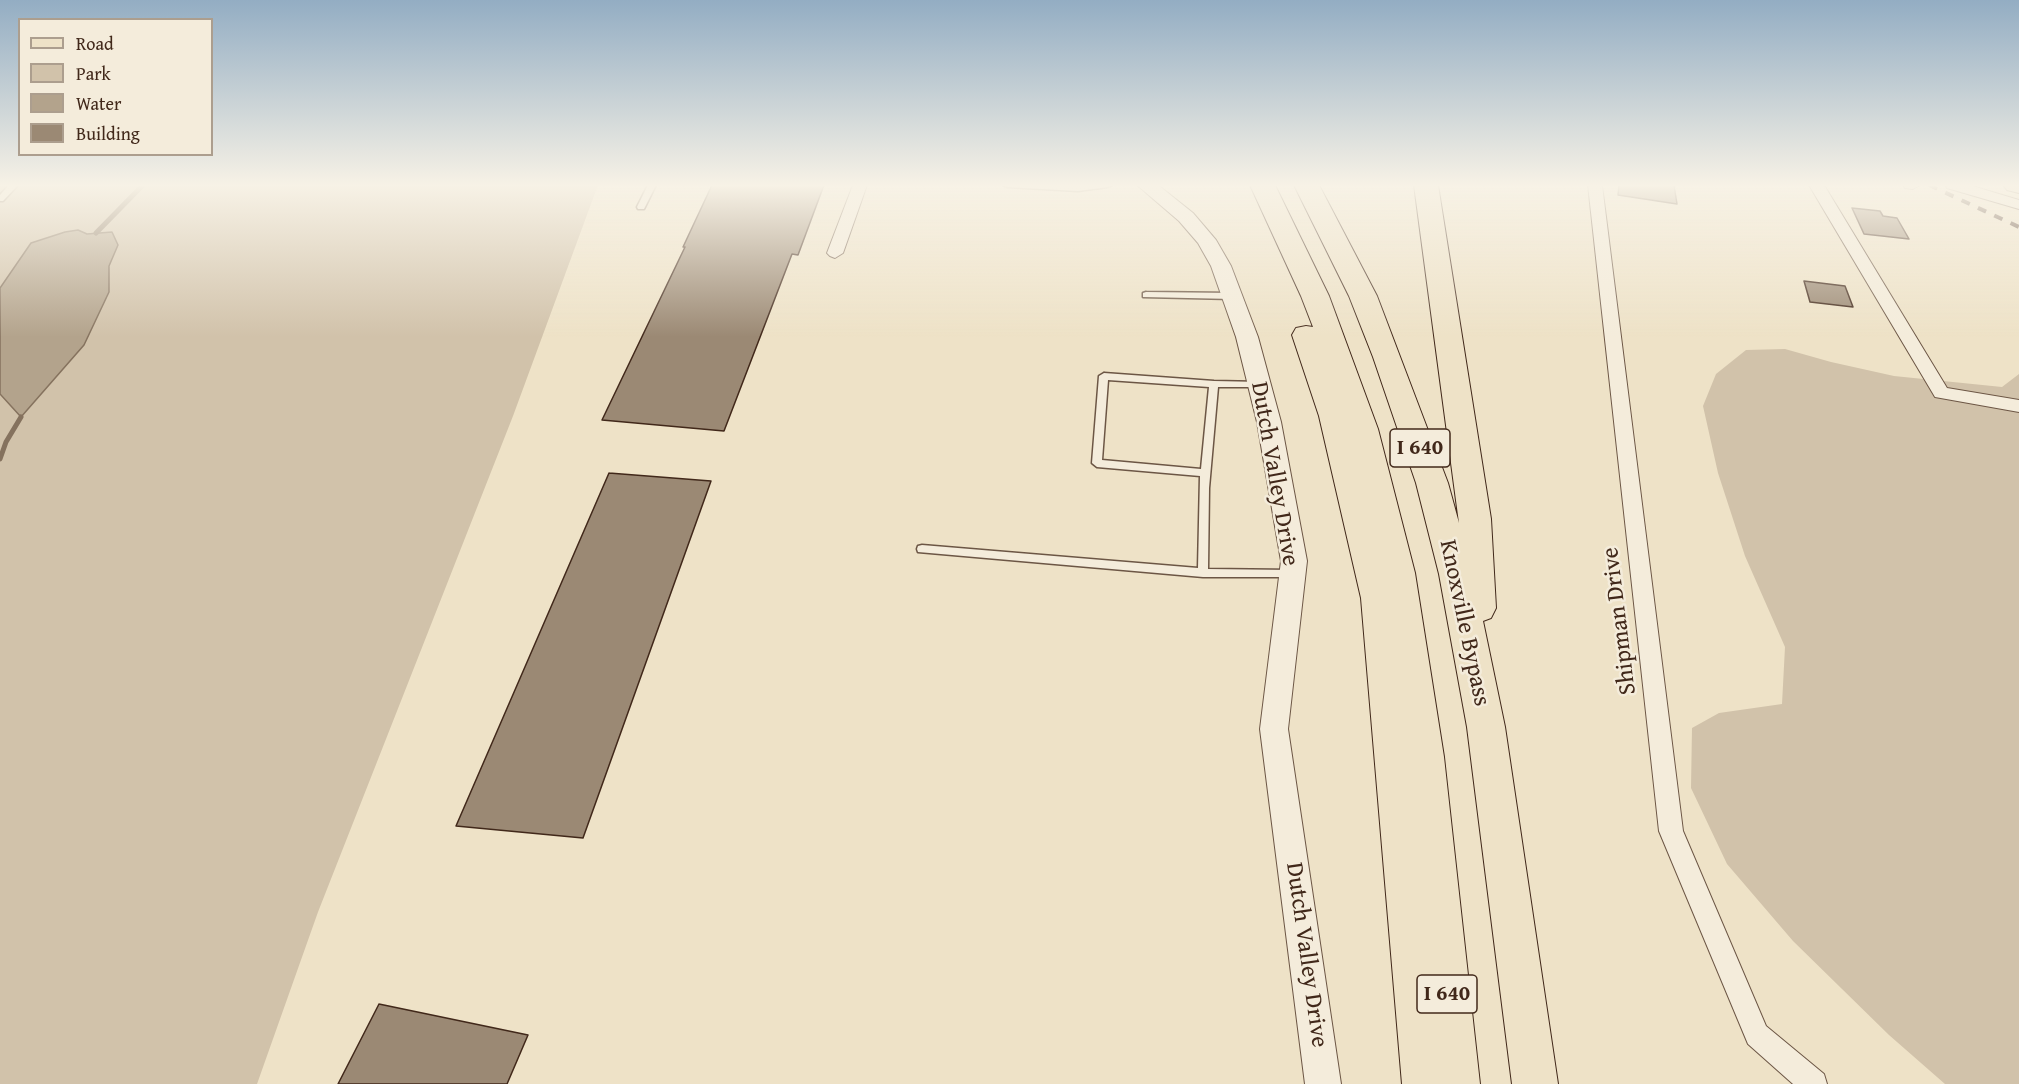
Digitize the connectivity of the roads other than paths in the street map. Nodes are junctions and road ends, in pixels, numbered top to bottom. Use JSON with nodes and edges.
{"nodes":[{"id":1,"x":841,"y":236,"type":"edge"},
{"id":2,"x":1202,"y":236,"type":"edge"},
{"id":3,"x":1264,"y":236,"type":"edge"},
{"id":4,"x":1286,"y":236,"type":"edge"},
{"id":5,"x":1332,"y":236,"type":"edge"},
{"id":6,"x":1433,"y":236,"type":"edge"},
{"id":7,"x":1601,"y":236,"type":"edge"},
{"id":8,"x":1846,"y":236,"type":"edge"},
{"id":9,"x":835,"y":253,"type":"dead end"},
{"id":10,"x":1146,"y":295,"type":"dead end"},
{"id":11,"x":1233,"y":296,"type":"junction"},
{"id":12,"x":1214,"y":384,"type":"junction"},
{"id":13,"x":1259,"y":384,"type":"junction"},
{"id":14,"x":2019,"y":406,"type":"edge"},
{"id":15,"x":1206,"y":472,"type":"junction"},
{"id":16,"x":922,"y":549,"type":"dead end"},
{"id":17,"x":1203,"y":573,"type":"junction"},
{"id":18,"x":1293,"y":574,"type":"junction"},
{"id":19,"x":1486,"y":727,"type":"junction"},
{"id":20,"x":1323,"y":1084,"type":"edge"},
{"id":21,"x":1425,"y":1084,"type":"edge"},
{"id":22,"x":1457,"y":1084,"type":"edge"},
{"id":23,"x":1535,"y":1084,"type":"edge"},
{"id":24,"x":1814,"y":1084,"type":"edge"}],
"edges":[{"from":1,"to":9,"type":"street"},
{"from":2,"to":11,"type":"street","name":"Dutch Valley Drive"},
{"from":3,"to":21,"type":"highway"},
{"from":4,"to":22,"type":"highway","number":"I 640"},
{"from":5,"to":19,"type":"highway","name":"Knoxville Bypass","number":"I 640"},
{"from":6,"to":19,"type":"highway"},
{"from":7,"to":24,"type":"street","name":"Shipman Drive"},
{"from":8,"to":14,"type":"street"},
{"from":10,"to":11,"type":"lane"},
{"from":11,"to":13,"type":"street","name":"Dutch Valley Drive"},
{"from":12,"to":13,"type":"lane"},
{"from":12,"to":15,"type":"lane"},
{"from":12,"to":15,"type":"lane"},
{"from":13,"to":18,"type":"street","name":"Dutch Valley Drive"},
{"from":15,"to":17,"type":"lane"},
{"from":16,"to":17,"type":"lane"},
{"from":17,"to":18,"type":"lane"},
{"from":18,"to":20,"type":"street","name":"Dutch Valley Drive"},
{"from":19,"to":23,"type":"highway","name":"Knoxville Bypass","number":"I 640"}]}
